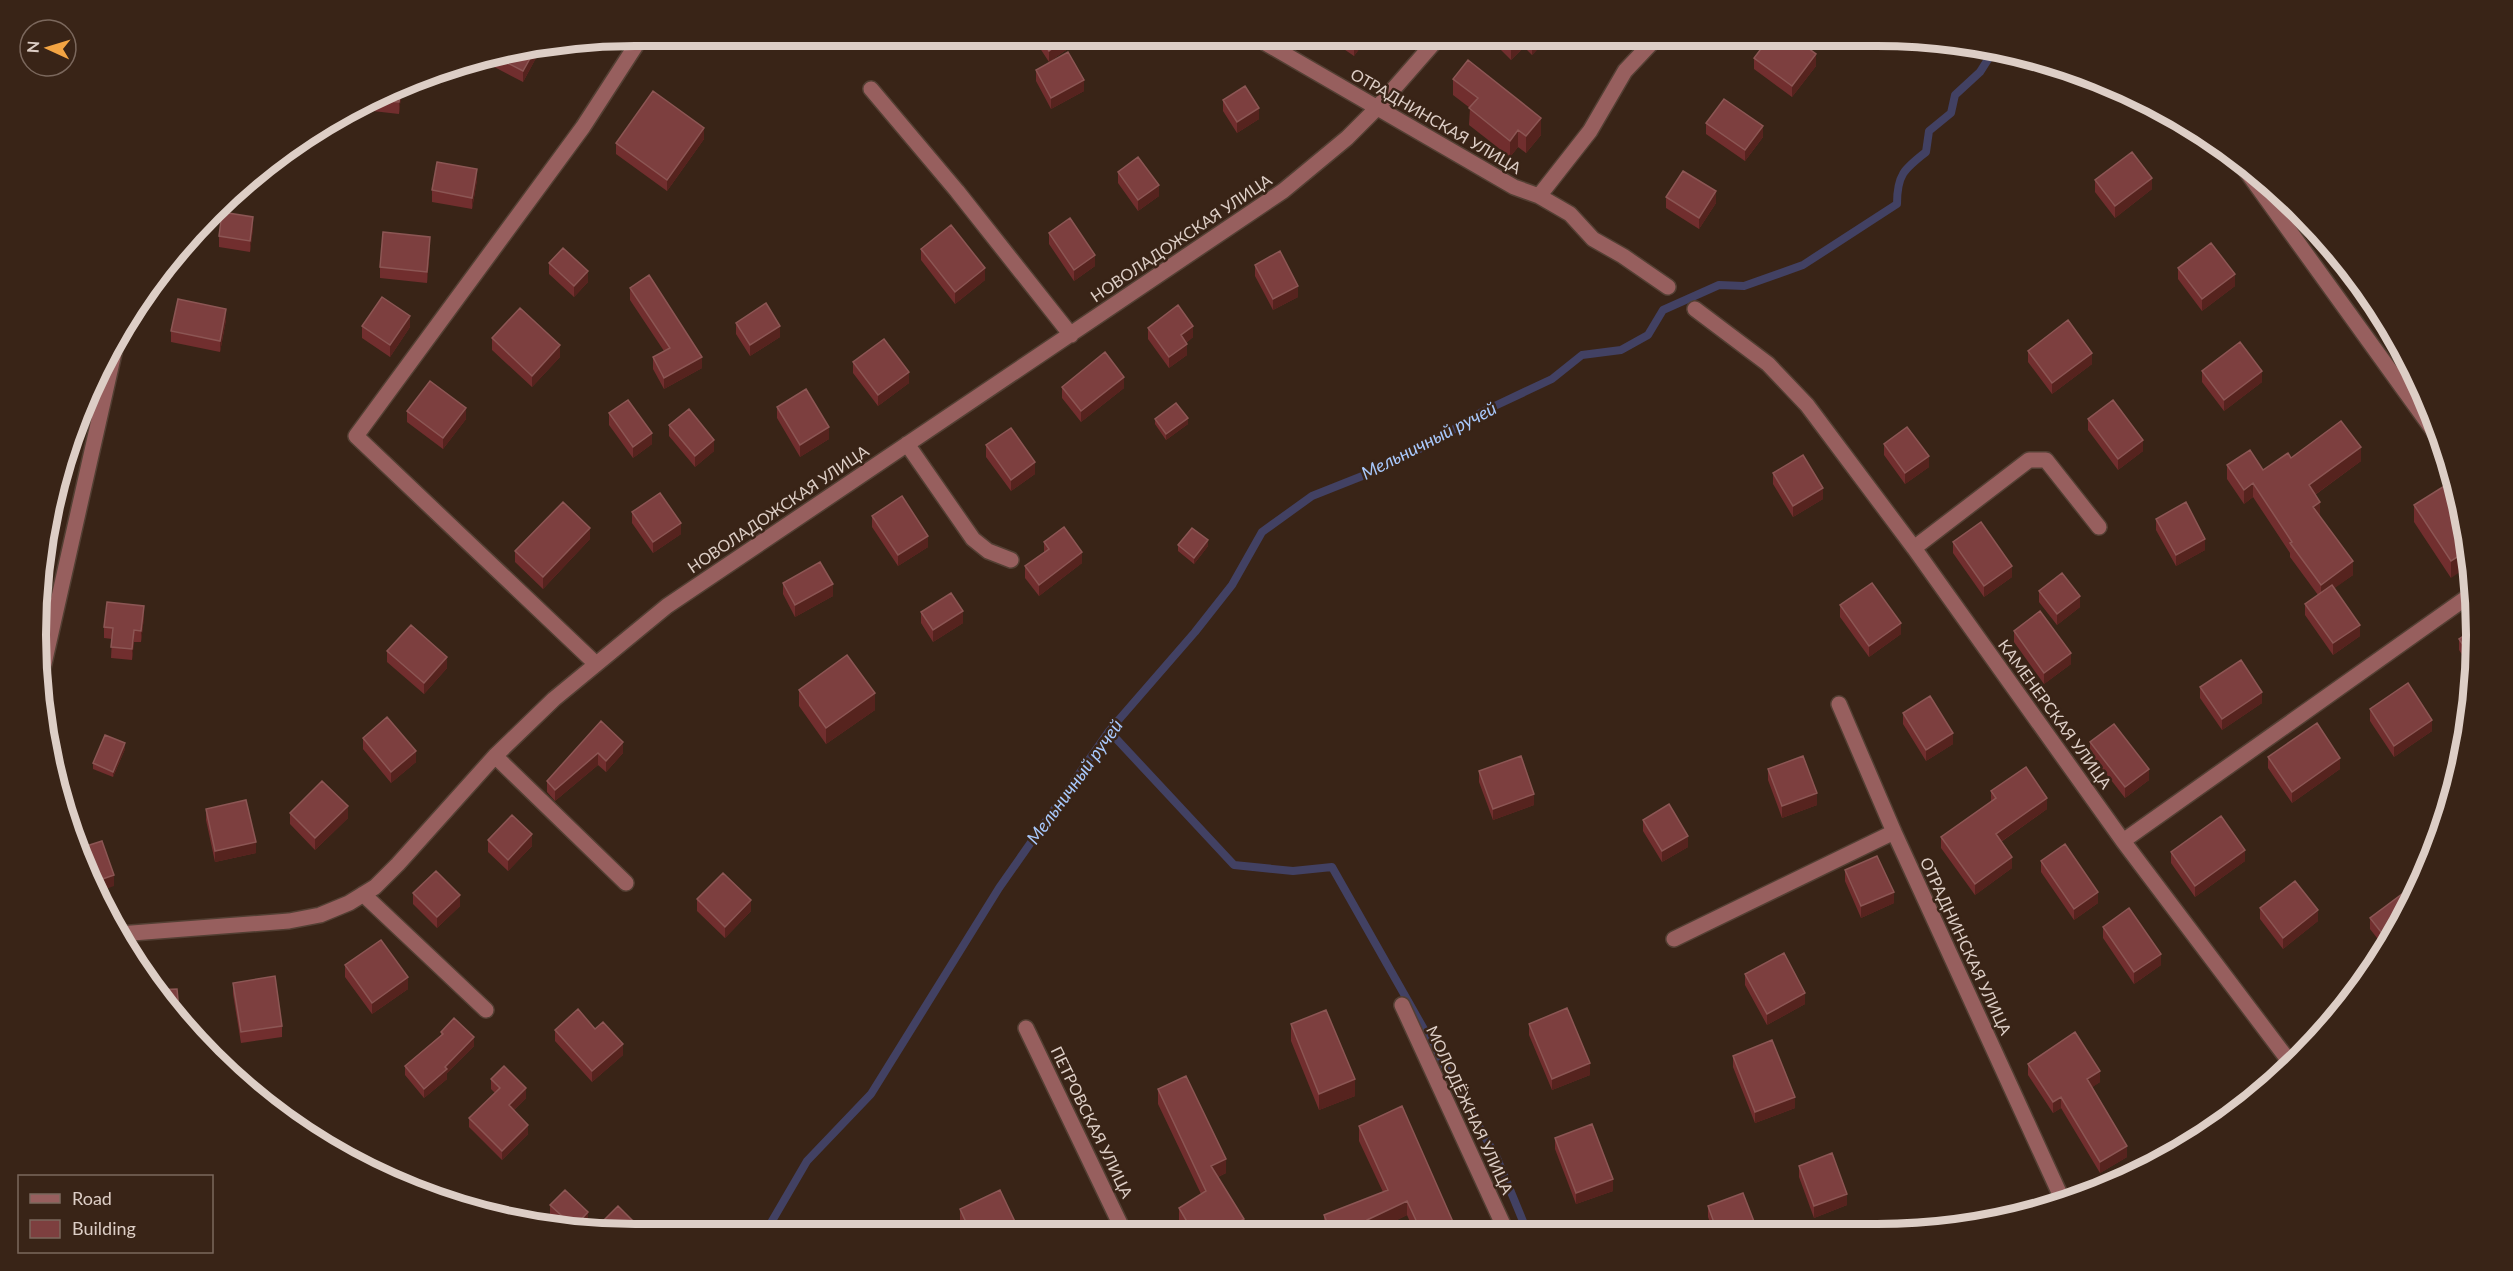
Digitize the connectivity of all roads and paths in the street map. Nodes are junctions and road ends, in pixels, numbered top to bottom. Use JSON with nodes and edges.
{"nodes":[{"id":1,"x":635,"y":46,"type":"edge"},
{"id":2,"x":1270,"y":46,"type":"edge"},
{"id":3,"x":1431,"y":46,"type":"edge"},
{"id":4,"x":1649,"y":46,"type":"edge"},
{"id":5,"x":871,"y":89,"type":"dead end"},
{"id":6,"x":1376,"y":109,"type":"junction"},
{"id":7,"x":2256,"y":185,"type":"edge"},
{"id":8,"x":1539,"y":195,"type":"junction"},
{"id":9,"x":1668,"y":287,"type":"dead end"},
{"id":10,"x":1695,"y":309,"type":"dead end"},
{"id":11,"x":1071,"y":335,"type":"junction"},
{"id":12,"x":111,"y":368,"type":"edge"},
{"id":13,"x":2425,"y":419,"type":"edge"},
{"id":14,"x":907,"y":444,"type":"junction"},
{"id":15,"x":2098,"y":527,"type":"dead end"},
{"id":16,"x":1914,"y":548,"type":"junction"},
{"id":17,"x":1011,"y":561,"type":"dead end"},
{"id":18,"x":2465,"y":599,"type":"edge"},
{"id":19,"x":47,"y":651,"type":"edge"},
{"id":20,"x":595,"y":663,"type":"junction"},
{"id":21,"x":1839,"y":704,"type":"dead end"},
{"id":22,"x":495,"y":756,"type":"junction"},
{"id":23,"x":1894,"y":832,"type":"junction"},
{"id":24,"x":2123,"y":841,"type":"junction"},
{"id":25,"x":626,"y":884,"type":"dead end"},
{"id":26,"x":363,"y":894,"type":"junction"},
{"id":27,"x":127,"y":933,"type":"edge"},
{"id":28,"x":1674,"y":939,"type":"dead end"},
{"id":29,"x":1402,"y":1005,"type":"dead end"},
{"id":30,"x":486,"y":1010,"type":"dead end"},
{"id":31,"x":1026,"y":1028,"type":"dead end"},
{"id":32,"x":2287,"y":1058,"type":"edge"},
{"id":33,"x":2060,"y":1195,"type":"edge"},
{"id":34,"x":1121,"y":1224,"type":"edge"},
{"id":35,"x":1503,"y":1224,"type":"edge"}],
"edges":[{"from":1,"to":20,"type":"street"},
{"from":2,"to":6,"type":"street","name":"ОТРАДНИНСКАЯ УЛИЦА"},
{"from":3,"to":6,"type":"street","name":"НОВОЛАДОЖСКАЯ УЛИЦА"},
{"from":4,"to":8,"type":"street"},
{"from":5,"to":11,"type":"street"},
{"from":6,"to":8,"type":"street","name":"ОТРАДНИНСКАЯ УЛИЦА"},
{"from":6,"to":11,"type":"street","name":"НОВОЛАДОЖСКАЯ УЛИЦА"},
{"from":7,"to":13,"type":"street"},
{"from":8,"to":9,"type":"street","name":"ОТРАДНИНСКАЯ УЛИЦА"},
{"from":10,"to":16,"type":"street","name":"КАМЕНЕРСКАЯ УЛИЦА"},
{"from":11,"to":14,"type":"street","name":"НОВОЛАДОЖСКАЯ УЛИЦА"},
{"from":12,"to":19,"type":"street"},
{"from":14,"to":17,"type":"street"},
{"from":14,"to":20,"type":"street","name":"НОВОЛАДОЖСКАЯ УЛИЦА"},
{"from":15,"to":16,"type":"street"},
{"from":16,"to":24,"type":"street","name":"КАМЕНЕРСКАЯ УЛИЦА"},
{"from":18,"to":24,"type":"street"},
{"from":20,"to":22,"type":"street","name":"НОВОЛАДОЖСКАЯ УЛИЦА"},
{"from":21,"to":23,"type":"street","name":"ОТРАДНИНСКАЯ УЛИЦА"},
{"from":22,"to":25,"type":"street"},
{"from":22,"to":26,"type":"street","name":"НОВОЛАДОЖСКАЯ УЛИЦА"},
{"from":23,"to":28,"type":"street"},
{"from":23,"to":33,"type":"street","name":"ОТРАДНИНСКАЯ УЛИЦА"},
{"from":24,"to":32,"type":"street","name":"КАМЕНЕРСКАЯ УЛИЦА"},
{"from":26,"to":27,"type":"street","name":"НОВОЛАДОЖСКАЯ УЛИЦА"},
{"from":26,"to":30,"type":"street"},
{"from":29,"to":35,"type":"street","name":"МОЛОДЁЖНАЯ УЛИЦА"},
{"from":31,"to":34,"type":"street","name":"ПЕТРОВСКАЯ УЛИЦА"}]}
